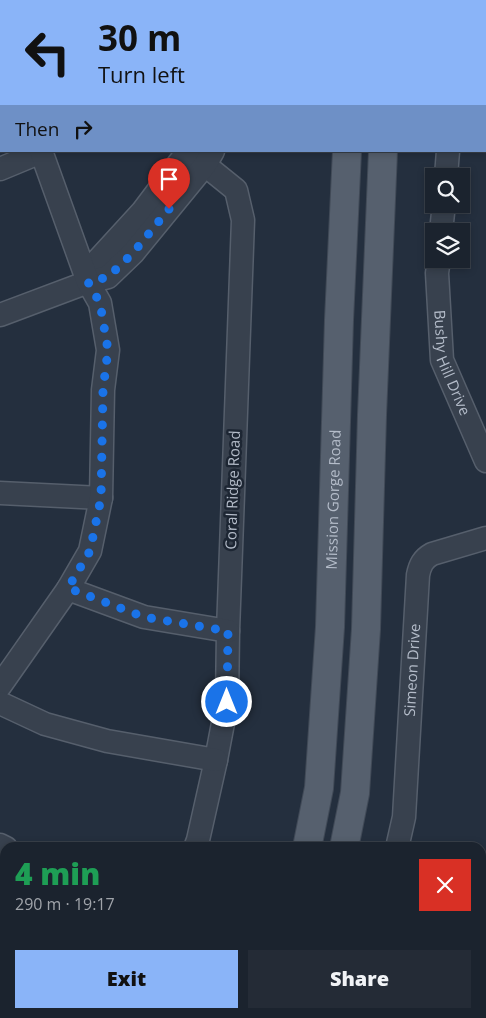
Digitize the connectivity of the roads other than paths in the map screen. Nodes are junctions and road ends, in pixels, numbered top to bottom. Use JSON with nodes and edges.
{"nodes":[{"id":1,"x":41,"y":152,"type":"edge"},
{"id":2,"x":347,"y":152,"type":"edge"},
{"id":3,"x":383,"y":152,"type":"edge"},
{"id":4,"x":448,"y":152,"type":"edge"},
{"id":5,"x":198,"y":155,"type":"edge"},
{"id":6,"x":447,"y":168,"type":"edge"},
{"id":7,"x":0,"y":169,"type":"edge"},
{"id":8,"x":438,"y":268,"type":"edge"},
{"id":9,"x":88,"y":282,"type":"junction"},
{"id":10,"x":0,"y":315,"type":"edge"},
{"id":11,"x":486,"y":462,"type":"edge"},
{"id":12,"x":0,"y":493,"type":"edge"},
{"id":13,"x":101,"y":498,"type":"junction"},
{"id":14,"x":486,"y":538,"type":"edge"},
{"id":15,"x":68,"y":588,"type":"junction"},
{"id":16,"x":228,"y":631,"type":"junction"},
{"id":17,"x":0,"y":686,"type":"edge"},
{"id":18,"x":0,"y":703,"type":"edge"},
{"id":19,"x":216,"y":760,"type":"junction"},
{"id":20,"x":198,"y":842,"type":"edge"},
{"id":21,"x":308,"y":842,"type":"edge"},
{"id":22,"x":345,"y":842,"type":"edge"},
{"id":23,"x":398,"y":842,"type":"edge"}],
"edges":[{"from":1,"to":7,"type":"street"},
{"from":1,"to":9,"type":"street"},
{"from":2,"to":21,"type":"main road","name":"Mission Gorge Road"},
{"from":3,"to":22,"type":"main road"},
{"from":4,"to":6,"type":"street"},
{"from":5,"to":9,"type":"street"},
{"from":5,"to":16,"type":"street","name":"Coral Ridge Road"},
{"from":8,"to":11,"type":"street","name":"Bushy Hill Drive"},
{"from":9,"to":10,"type":"street"},
{"from":9,"to":13,"type":"street"},
{"from":12,"to":13,"type":"street"},
{"from":13,"to":15,"type":"street"},
{"from":14,"to":23,"type":"street","name":"Simeon Drive"},
{"from":15,"to":16,"type":"street"},
{"from":15,"to":17,"type":"street"},
{"from":16,"to":19,"type":"street","name":"Coral Ridge Road"},
{"from":18,"to":19,"type":"street"},
{"from":19,"to":20,"type":"street","name":"Coral Ridge Road"}]}
